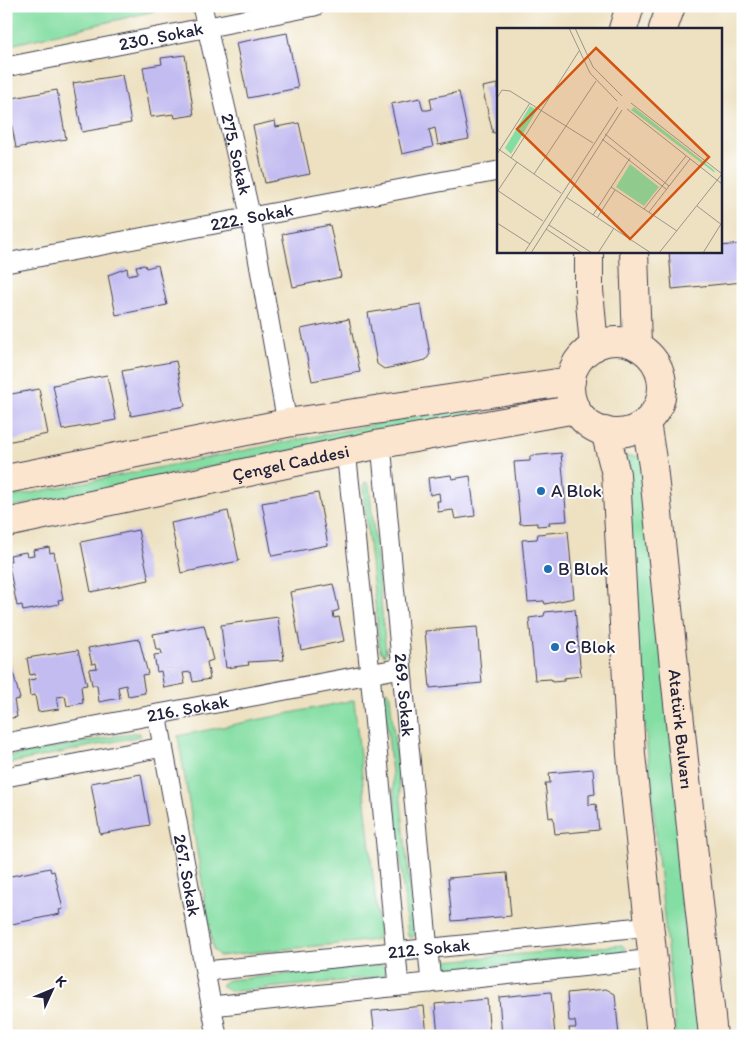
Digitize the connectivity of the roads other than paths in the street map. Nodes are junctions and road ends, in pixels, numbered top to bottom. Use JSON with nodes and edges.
{"nodes":[{"id":1,"x":202,"y":6,"type":"edge"},
{"id":2,"x":315,"y":6,"type":"edge"},
{"id":3,"x":630,"y":6,"type":"edge"},
{"id":4,"x":671,"y":6,"type":"edge"},
{"id":5,"x":208,"y":28,"type":"junction"},
{"id":6,"x":623,"y":28,"type":"edge"},
{"id":7,"x":663,"y":28,"type":"edge"},
{"id":8,"x":6,"y":67,"type":"edge"},
{"id":9,"x":497,"y":171,"type":"edge"},
{"id":10,"x":252,"y":218,"type":"junction"},
{"id":11,"x":588,"y":252,"type":"edge"},
{"id":12,"x":634,"y":252,"type":"edge"},
{"id":13,"x":6,"y":263,"type":"edge"},
{"id":14,"x":637,"y":346,"type":"junction"},
{"id":15,"x":594,"y":347,"type":"junction"},
{"id":16,"x":571,"y":381,"type":"junction"},
{"id":17,"x":576,"y":409,"type":"junction"},
{"id":18,"x":646,"y":422,"type":"junction"},
{"id":19,"x":287,"y":423,"type":"junction"},
{"id":20,"x":605,"y":431,"type":"junction"},
{"id":21,"x":381,"y":444,"type":"junction"},
{"id":22,"x":346,"y":451,"type":"junction"},
{"id":23,"x":6,"y":479,"type":"edge"},
{"id":24,"x":6,"y":523,"type":"edge"},
{"id":25,"x":401,"y":668,"type":"junction"},
{"id":26,"x":370,"y":673,"type":"junction"},
{"id":27,"x":157,"y":714,"type":"junction"},
{"id":28,"x":6,"y":743,"type":"edge"},
{"id":29,"x":163,"y":747,"type":"junction"},
{"id":30,"x":6,"y":777,"type":"edge"},
{"id":31,"x":651,"y":926,"type":"junction"},
{"id":32,"x":427,"y":948,"type":"junction"},
{"id":33,"x":396,"y":951,"type":"junction"},
{"id":34,"x":654,"y":959,"type":"junction"},
{"id":35,"x":206,"y":970,"type":"junction"},
{"id":36,"x":431,"y":983,"type":"junction"},
{"id":37,"x":399,"y":986,"type":"junction"},
{"id":38,"x":212,"y":1006,"type":"junction"},
{"id":39,"x":217,"y":1036,"type":"edge"},
{"id":40,"x":662,"y":1036,"type":"edge"},
{"id":41,"x":712,"y":1036,"type":"edge"}],
"edges":[{"from":1,"to":5,"type":"street","name":"275. Sokak"},
{"from":2,"to":5,"type":"street","name":"230. Sokak"},
{"from":3,"to":6,"type":"main road"},
{"from":4,"to":7,"type":"main road"},
{"from":5,"to":8,"type":"street","name":"230. Sokak"},
{"from":5,"to":10,"type":"street","name":"275. Sokak"},
{"from":9,"to":10,"type":"street","name":"222. Sokak"},
{"from":10,"to":13,"type":"street","name":"222. Sokak"},
{"from":10,"to":19,"type":"street","name":"275. Sokak"},
{"from":11,"to":15,"type":"main road"},
{"from":12,"to":14,"type":"main road"},
{"from":14,"to":15,"type":"main road"},
{"from":14,"to":18,"type":"main road"},
{"from":15,"to":16,"type":"main road"},
{"from":16,"to":17,"type":"main road"},
{"from":16,"to":19,"type":"main road","name":"Çengel Caddesi"},
{"from":17,"to":20,"type":"main road"},
{"from":17,"to":21,"type":"main road","name":"Çengel Caddesi"},
{"from":18,"to":20,"type":"main road"},
{"from":18,"to":41,"type":"main road","name":"Atatürk Bulvarı"},
{"from":19,"to":23,"type":"main road","name":"Çengel Caddesi"},
{"from":20,"to":31,"type":"main road"},
{"from":21,"to":22,"type":"main road","name":"Çengel Caddesi"},
{"from":21,"to":25,"type":"street","name":"269. Sokak"},
{"from":22,"to":24,"type":"main road","name":"Çengel Caddesi"},
{"from":22,"to":26,"type":"street","name":"269. Sokak"},
{"from":25,"to":26,"type":"street","name":"216. Sokak"},
{"from":25,"to":32,"type":"street","name":"269. Sokak"},
{"from":26,"to":27,"type":"street","name":"216. Sokak"},
{"from":26,"to":33,"type":"street","name":"269. Sokak"},
{"from":27,"to":28,"type":"street","name":"216. Sokak"},
{"from":27,"to":29,"type":"street","name":"267. Sokak"},
{"from":29,"to":30,"type":"street","name":"216. Sokak"},
{"from":29,"to":35,"type":"street","name":"267. Sokak"},
{"from":31,"to":32,"type":"street","name":"212. Sokak"},
{"from":31,"to":34,"type":"main road"},
{"from":32,"to":33,"type":"street","name":"212. Sokak"},
{"from":32,"to":36,"type":"street","name":"269. Sokak"},
{"from":33,"to":35,"type":"street","name":"212. Sokak"},
{"from":33,"to":37,"type":"street","name":"269. Sokak"},
{"from":34,"to":36,"type":"street","name":"212. Sokak"},
{"from":34,"to":40,"type":"main road"},
{"from":35,"to":38,"type":"street","name":"267. Sokak"},
{"from":36,"to":37,"type":"street","name":"212. Sokak"},
{"from":37,"to":38,"type":"street","name":"212. Sokak"},
{"from":38,"to":39,"type":"street","name":"267. Sokak"}]}
